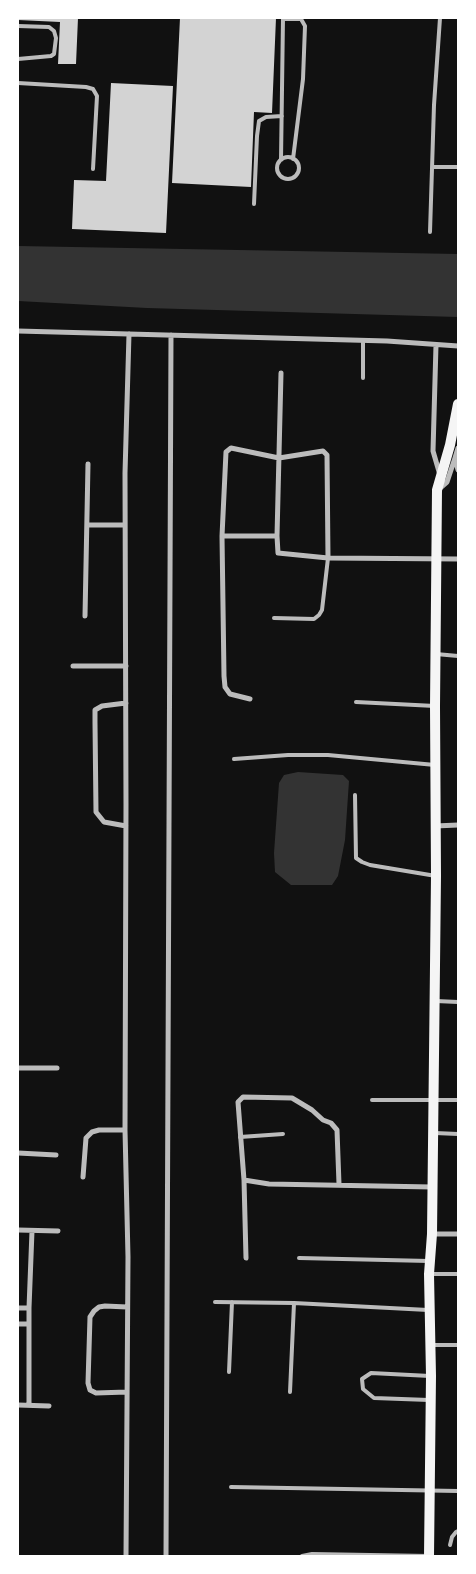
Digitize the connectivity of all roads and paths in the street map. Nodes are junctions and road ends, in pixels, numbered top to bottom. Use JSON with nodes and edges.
{"nodes":[{"id":1,"x":283,"y":18,"type":"edge"},
{"id":2,"x":440,"y":18,"type":"edge"},
{"id":3,"x":18,"y":26,"type":"edge"},
{"id":4,"x":18,"y":59,"type":"edge"},
{"id":5,"x":18,"y":83,"type":"edge"},
{"id":6,"x":282,"y":116,"type":"junction"},
{"id":7,"x":293,"y":159,"type":"junction"},
{"id":8,"x":281,"y":160,"type":"junction"},
{"id":9,"x":432,"y":167,"type":"junction"},
{"id":10,"x":458,"y":167,"type":"edge"},
{"id":11,"x":93,"y":169,"type":"dead end"},
{"id":12,"x":254,"y":204,"type":"dead end"},
{"id":13,"x":430,"y":232,"type":"dead end"},
{"id":14,"x":18,"y":331,"type":"edge"},
{"id":15,"x":129,"y":334,"type":"junction"},
{"id":16,"x":171,"y":335,"type":"junction"},
{"id":17,"x":363,"y":340,"type":"junction"},
{"id":18,"x":436,"y":345,"type":"junction"},
{"id":19,"x":458,"y":346,"type":"edge"},
{"id":20,"x":281,"y":372,"type":"dead end"},
{"id":21,"x":363,"y":378,"type":"dead end"},
{"id":22,"x":458,"y":404,"type":"edge"},
{"id":23,"x":458,"y":448,"type":"edge"},
{"id":24,"x":279,"y":458,"type":"junction"},
{"id":25,"x":455,"y":458,"type":"junction"},
{"id":26,"x":88,"y":464,"type":"dead end"},
{"id":27,"x":458,"y":470,"type":"edge"},
{"id":28,"x":440,"y":478,"type":"junction"},
{"id":29,"x":437,"y":490,"type":"junction"},
{"id":30,"x":88,"y":525,"type":"junction"},
{"id":31,"x":125,"y":525,"type":"junction"},
{"id":32,"x":222,"y":536,"type":"junction"},
{"id":33,"x":277,"y":536,"type":"junction"},
{"id":34,"x":328,"y":558,"type":"junction"},
{"id":35,"x":436,"y":559,"type":"junction"},
{"id":36,"x":458,"y":559,"type":"edge"},
{"id":37,"x":85,"y":616,"type":"dead end"},
{"id":38,"x":274,"y":618,"type":"dead end"},
{"id":39,"x":436,"y":654,"type":"junction"},
{"id":40,"x":458,"y":656,"type":"edge"},
{"id":41,"x":73,"y":666,"type":"dead end"},
{"id":42,"x":126,"y":666,"type":"junction"},
{"id":43,"x":250,"y":699,"type":"dead end"},
{"id":44,"x":356,"y":702,"type":"dead end"},
{"id":45,"x":126,"y":704,"type":"junction"},
{"id":46,"x":434,"y":706,"type":"junction"},
{"id":47,"x":234,"y":759,"type":"dead end"},
{"id":48,"x":435,"y":765,"type":"junction"},
{"id":49,"x":355,"y":795,"type":"dead end"},
{"id":50,"x":458,"y":825,"type":"edge"},
{"id":51,"x":126,"y":826,"type":"junction"},
{"id":52,"x":434,"y":826,"type":"junction"},
{"id":53,"x":436,"y":876,"type":"junction"},
{"id":54,"x":434,"y":1001,"type":"junction"},
{"id":55,"x":458,"y":1002,"type":"edge"},
{"id":56,"x":18,"y":1068,"type":"edge"},
{"id":57,"x":57,"y":1068,"type":"dead end"},
{"id":58,"x":372,"y":1100,"type":"dead end"},
{"id":59,"x":458,"y":1100,"type":"edge"},
{"id":60,"x":433,"y":1101,"type":"junction"},
{"id":61,"x":125,"y":1130,"type":"junction"},
{"id":62,"x":432,"y":1133,"type":"junction"},
{"id":63,"x":283,"y":1134,"type":"dead end"},
{"id":64,"x":458,"y":1134,"type":"edge"},
{"id":65,"x":240,"y":1136,"type":"junction"},
{"id":66,"x":18,"y":1153,"type":"edge"},
{"id":67,"x":56,"y":1154,"type":"dead end"},
{"id":68,"x":84,"y":1177,"type":"dead end"},
{"id":69,"x":244,"y":1180,"type":"junction"},
{"id":70,"x":339,"y":1184,"type":"junction"},
{"id":71,"x":432,"y":1188,"type":"junction"},
{"id":72,"x":18,"y":1230,"type":"edge"},
{"id":73,"x":58,"y":1231,"type":"dead end"},
{"id":74,"x":32,"y":1232,"type":"junction"},
{"id":75,"x":432,"y":1234,"type":"junction"},
{"id":76,"x":458,"y":1234,"type":"edge"},
{"id":77,"x":246,"y":1258,"type":"dead end"},
{"id":78,"x":299,"y":1258,"type":"dead end"},
{"id":79,"x":430,"y":1261,"type":"junction"},
{"id":80,"x":429,"y":1274,"type":"junction"},
{"id":81,"x":458,"y":1274,"type":"edge"},
{"id":82,"x":215,"y":1302,"type":"dead end"},
{"id":83,"x":232,"y":1302,"type":"junction"},
{"id":84,"x":294,"y":1303,"type":"junction"},
{"id":85,"x":127,"y":1307,"type":"junction"},
{"id":86,"x":18,"y":1308,"type":"edge"},
{"id":87,"x":29,"y":1308,"type":"junction"},
{"id":88,"x":430,"y":1310,"type":"junction"},
{"id":89,"x":18,"y":1324,"type":"edge"},
{"id":90,"x":29,"y":1324,"type":"junction"},
{"id":91,"x":431,"y":1345,"type":"junction"},
{"id":92,"x":458,"y":1345,"type":"edge"},
{"id":93,"x":229,"y":1372,"type":"dead end"},
{"id":94,"x":431,"y":1376,"type":"junction"},
{"id":95,"x":127,"y":1392,"type":"junction"},
{"id":96,"x":290,"y":1392,"type":"dead end"},
{"id":97,"x":431,"y":1400,"type":"junction"},
{"id":98,"x":18,"y":1405,"type":"edge"},
{"id":99,"x":29,"y":1405,"type":"junction"},
{"id":100,"x":49,"y":1406,"type":"dead end"},
{"id":101,"x":231,"y":1487,"type":"dead end"},
{"id":102,"x":430,"y":1490,"type":"junction"},
{"id":103,"x":458,"y":1490,"type":"edge"},
{"id":104,"x":458,"y":1531,"type":"edge"},
{"id":105,"x":450,"y":1545,"type":"dead end"},
{"id":106,"x":126,"y":1556,"type":"edge"},
{"id":107,"x":166,"y":1556,"type":"edge"},
{"id":108,"x":302,"y":1556,"type":"edge"},
{"id":109,"x":430,"y":1556,"type":"edge"}],
"edges":[{"from":1,"to":6,"type":"lane"},
{"from":1,"to":7,"type":"lane"},
{"from":2,"to":9,"type":"lane"},
{"from":3,"to":4,"type":"lane"},
{"from":5,"to":11,"type":"lane"},
{"from":6,"to":8,"type":"lane"},
{"from":6,"to":12,"type":"lane"},
{"from":7,"to":8,"type":"lane"},
{"from":7,"to":8,"type":"lane"},
{"from":9,"to":10,"type":"lane"},
{"from":9,"to":13,"type":"lane"},
{"from":14,"to":15,"type":"street"},
{"from":15,"to":16,"type":"street"},
{"from":15,"to":31,"type":"street"},
{"from":16,"to":17,"type":"street"},
{"from":16,"to":107,"type":"street"},
{"from":17,"to":18,"type":"street"},
{"from":17,"to":21,"type":"lane"},
{"from":18,"to":19,"type":"street"},
{"from":18,"to":28,"type":"street"},
{"from":20,"to":24,"type":"street"},
{"from":22,"to":28,"type":"main road"},
{"from":23,"to":25,"type":"street"},
{"from":24,"to":32,"type":"street"},
{"from":24,"to":33,"type":"street"},
{"from":24,"to":34,"type":"street"},
{"from":25,"to":27,"type":"street"},
{"from":25,"to":29,"type":"street"},
{"from":26,"to":30,"type":"street"},
{"from":28,"to":29,"type":"main road"},
{"from":29,"to":35,"type":"main road"},
{"from":30,"to":31,"type":"street"},
{"from":30,"to":37,"type":"street"},
{"from":31,"to":42,"type":"street"},
{"from":32,"to":33,"type":"street"},
{"from":32,"to":43,"type":"street"},
{"from":33,"to":34,"type":"street"},
{"from":34,"to":35,"type":"street"},
{"from":34,"to":38,"type":"lane"},
{"from":35,"to":36,"type":"street"},
{"from":35,"to":39,"type":"main road"},
{"from":39,"to":40,"type":"lane"},
{"from":39,"to":46,"type":"main road"},
{"from":41,"to":42,"type":"street"},
{"from":42,"to":45,"type":"street"},
{"from":44,"to":46,"type":"lane"},
{"from":45,"to":51,"type":"street"},
{"from":45,"to":51,"type":"street"},
{"from":46,"to":48,"type":"main road"},
{"from":47,"to":48,"type":"lane"},
{"from":48,"to":52,"type":"main road"},
{"from":49,"to":53,"type":"lane"},
{"from":50,"to":52,"type":"street"},
{"from":51,"to":61,"type":"street"},
{"from":52,"to":53,"type":"main road"},
{"from":53,"to":54,"type":"main road"},
{"from":54,"to":55,"type":"lane"},
{"from":54,"to":60,"type":"main road"},
{"from":56,"to":57,"type":"street"},
{"from":58,"to":60,"type":"lane"},
{"from":59,"to":60,"type":"lane"},
{"from":60,"to":62,"type":"main road"},
{"from":61,"to":68,"type":"street"},
{"from":61,"to":85,"type":"street"},
{"from":62,"to":64,"type":"lane"},
{"from":62,"to":71,"type":"main road"},
{"from":63,"to":65,"type":"lane"},
{"from":65,"to":69,"type":"street"},
{"from":65,"to":70,"type":"street"},
{"from":66,"to":67,"type":"street"},
{"from":69,"to":70,"type":"street"},
{"from":69,"to":77,"type":"street"},
{"from":70,"to":71,"type":"street"},
{"from":71,"to":75,"type":"main road"},
{"from":72,"to":74,"type":"street"},
{"from":73,"to":74,"type":"street"},
{"from":74,"to":87,"type":"street"},
{"from":75,"to":76,"type":"street"},
{"from":75,"to":79,"type":"main road"},
{"from":78,"to":79,"type":"lane"},
{"from":79,"to":80,"type":"main road"},
{"from":80,"to":81,"type":"lane"},
{"from":80,"to":88,"type":"main road"},
{"from":82,"to":83,"type":"lane"},
{"from":83,"to":84,"type":"lane"},
{"from":83,"to":93,"type":"lane"},
{"from":84,"to":88,"type":"lane"},
{"from":84,"to":96,"type":"lane"},
{"from":85,"to":95,"type":"street"},
{"from":85,"to":95,"type":"street"},
{"from":86,"to":87,"type":"street"},
{"from":87,"to":90,"type":"street"},
{"from":88,"to":91,"type":"main road"},
{"from":89,"to":90,"type":"street"},
{"from":90,"to":99,"type":"street"},
{"from":91,"to":92,"type":"lane"},
{"from":91,"to":94,"type":"main road"},
{"from":94,"to":97,"type":"main road"},
{"from":94,"to":97,"type":"lane"},
{"from":95,"to":106,"type":"street"},
{"from":97,"to":102,"type":"main road"},
{"from":98,"to":99,"type":"street"},
{"from":99,"to":100,"type":"street"},
{"from":101,"to":102,"type":"lane"},
{"from":102,"to":103,"type":"lane"},
{"from":102,"to":109,"type":"main road"},
{"from":104,"to":105,"type":"lane"},
{"from":108,"to":109,"type":"lane"}]}
